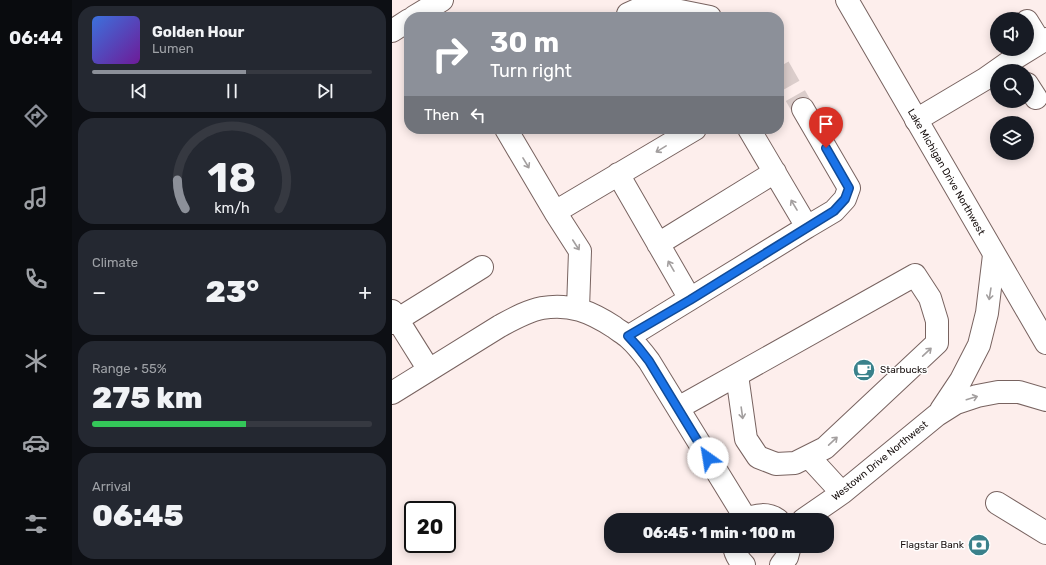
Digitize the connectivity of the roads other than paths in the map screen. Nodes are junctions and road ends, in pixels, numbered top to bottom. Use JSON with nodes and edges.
{"nodes":[{"id":1,"x":442,"y":0,"type":"edge"},
{"id":2,"x":847,"y":0,"type":"edge"},
{"id":3,"x":422,"y":12,"type":"edge"},
{"id":4,"x":632,"y":12,"type":"edge"},
{"id":5,"x":685,"y":12,"type":"edge"},
{"id":6,"x":404,"y":23,"type":"edge"},
{"id":7,"x":1034,"y":30,"type":"edge"},
{"id":8,"x":392,"y":31,"type":"edge"},
{"id":9,"x":1043,"y":40,"type":"edge"},
{"id":10,"x":1017,"y":64,"type":"edge"},
{"id":11,"x":990,"y":77,"type":"edge"},
{"id":12,"x":803,"y":109,"type":"tunnel mouth"},
{"id":13,"x":916,"y":120,"type":"junction"},
{"id":14,"x":509,"y":134,"type":"edge"},
{"id":15,"x":686,"y":134,"type":"edge"},
{"id":16,"x":752,"y":134,"type":"edge"},
{"id":17,"x":775,"y":172,"type":"junction"},
{"id":18,"x":618,"y":174,"type":"junction"},
{"id":19,"x":555,"y":212,"type":"junction"},
{"id":20,"x":807,"y":227,"type":"junction"},
{"id":21,"x":658,"y":244,"type":"junction"},
{"id":22,"x":994,"y":255,"type":"junction"},
{"id":23,"x":482,"y":267,"type":"dead end"},
{"id":24,"x":690,"y":300,"type":"junction"},
{"id":25,"x":578,"y":309,"type":"junction"},
{"id":26,"x":394,"y":318,"type":"edge"},
{"id":27,"x":628,"y":336,"type":"junction"},
{"id":28,"x":1046,"y":343,"type":"edge"},
{"id":29,"x":429,"y":370,"type":"junction"},
{"id":30,"x":737,"y":375,"type":"junction"},
{"id":31,"x":392,"y":393,"type":"edge"},
{"id":32,"x":1046,"y":400,"type":"edge"},
{"id":33,"x":678,"y":408,"type":"junction"},
{"id":34,"x":937,"y":415,"type":"junction"},
{"id":35,"x":809,"y":457,"type":"junction"},
{"id":36,"x":842,"y":492,"type":"junction"},
{"id":37,"x":996,"y":503,"type":"dead end"},
{"id":38,"x":742,"y":513,"type":"edge"},
{"id":39,"x":813,"y":513,"type":"edge"},
{"id":40,"x":1046,"y":532,"type":"edge"},
{"id":41,"x":788,"y":553,"type":"edge"},
{"id":42,"x":780,"y":565,"type":"edge"}],
"edges":[{"from":1,"to":3,"type":"main road"},
{"from":2,"to":13,"type":"main road","name":"Lake Michigan Drive Northwest"},
{"from":4,"to":5,"type":"main road"},
{"from":6,"to":8,"type":"main road"},
{"from":7,"to":9,"type":"main road"},
{"from":9,"to":10,"type":"main road"},
{"from":11,"to":13,"type":"main road"},
{"from":12,"to":20,"type":"main road"},
{"from":13,"to":22,"type":"main road","name":"Lake Michigan Drive Northwest"},
{"from":14,"to":19,"type":"main road","one_way":true},
{"from":15,"to":18,"type":"main road","one_way":true},
{"from":16,"to":17,"type":"main road"},
{"from":20,"to":17,"type":"main road","one_way":true},
{"from":17,"to":21,"type":"main road"},
{"from":18,"to":19,"type":"main road"},
{"from":18,"to":21,"type":"main road"},
{"from":19,"to":25,"type":"main road","one_way":true},
{"from":20,"to":24,"type":"main road"},
{"from":24,"to":21,"type":"main road","one_way":true},
{"from":22,"to":28,"type":"main road","name":"Lake Michigan Drive Northwest"},
{"from":22,"to":34,"type":"main road","name":"Westown Drive Northwest","one_way":true},
{"from":23,"to":26,"type":"main road"},
{"from":24,"to":27,"type":"main road"},
{"from":25,"to":27,"type":"main road"},
{"from":25,"to":29,"type":"main road"},
{"from":26,"to":29,"type":"main road"},
{"from":27,"to":33,"type":"main road"},
{"from":29,"to":31,"type":"main road"},
{"from":30,"to":33,"type":"main road"},
{"from":30,"to":35,"type":"main road","one_way":true},
{"from":35,"to":30,"type":"main road","one_way":true},
{"from":34,"to":32,"type":"main road","name":"Westown Drive Northwest","one_way":true},
{"from":33,"to":38,"type":"main road"},
{"from":34,"to":36,"type":"main road","name":"Westown Drive Northwest"},
{"from":35,"to":36,"type":"main road"},
{"from":36,"to":39,"type":"main road","name":"Westown Drive Northwest"},
{"from":37,"to":40,"type":"main road"},
{"from":41,"to":42,"type":"main road"}]}
